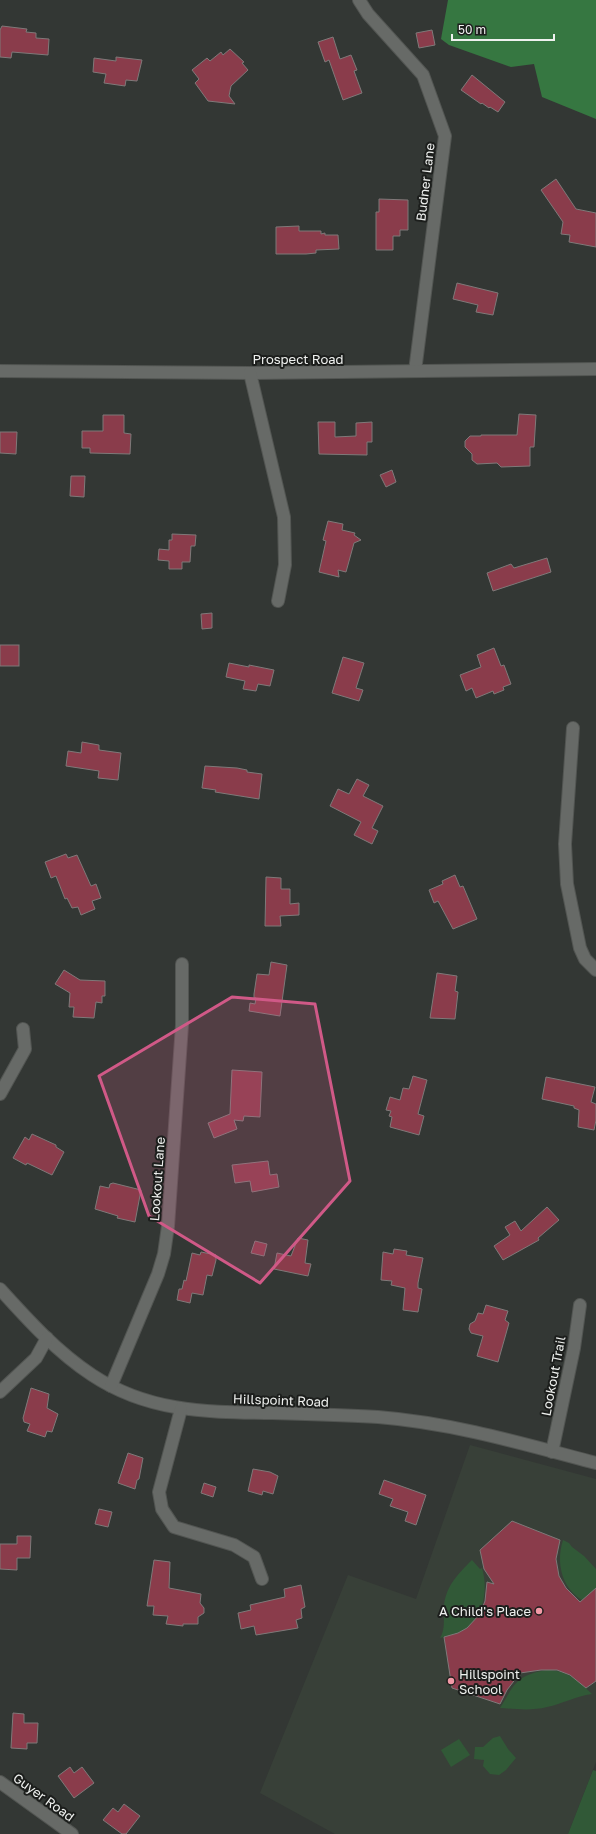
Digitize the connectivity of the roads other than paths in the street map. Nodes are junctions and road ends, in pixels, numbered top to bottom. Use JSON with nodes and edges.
{"nodes":[{"id":1,"x":359,"y":0,"type":"edge"},
{"id":2,"x":596,"y":370,"type":"edge"},
{"id":3,"x":414,"y":371,"type":"junction"},
{"id":4,"x":0,"y":372,"type":"edge"},
{"id":5,"x":250,"y":373,"type":"junction"},
{"id":6,"x":278,"y":601,"type":"dead end"},
{"id":7,"x":573,"y":728,"type":"dead end"},
{"id":8,"x":182,"y":964,"type":"dead end"},
{"id":9,"x":596,"y":970,"type":"edge"},
{"id":10,"x":23,"y":1030,"type":"dead end"},
{"id":11,"x":0,"y":1094,"type":"edge"},
{"id":12,"x":0,"y":1289,"type":"edge"},
{"id":13,"x":580,"y":1305,"type":"dead end"},
{"id":14,"x":47,"y":1338,"type":"junction"},
{"id":15,"x":111,"y":1386,"type":"junction"},
{"id":16,"x":0,"y":1392,"type":"edge"},
{"id":17,"x":181,"y":1409,"type":"junction"},
{"id":18,"x":552,"y":1452,"type":"junction"},
{"id":19,"x":596,"y":1464,"type":"edge"},
{"id":20,"x":262,"y":1579,"type":"dead end"},
{"id":21,"x":0,"y":1782,"type":"edge"},
{"id":22,"x":72,"y":1834,"type":"edge"}],
"edges":[{"from":1,"to":3,"type":"street","name":"Budner Lane"},
{"from":2,"to":3,"type":"street","name":"Prospect Road"},
{"from":3,"to":5,"type":"street","name":"Prospect Road"},
{"from":4,"to":5,"type":"street","name":"Prospect Road"},
{"from":5,"to":6,"type":"street"},
{"from":7,"to":9,"type":"street"},
{"from":8,"to":15,"type":"street","name":"Lookout Lane"},
{"from":10,"to":11,"type":"street"},
{"from":12,"to":14,"type":"street","name":"Hillspoint Road"},
{"from":13,"to":18,"type":"street","name":"Lookout Trail"},
{"from":14,"to":15,"type":"street","name":"Hillspoint Road"},
{"from":14,"to":16,"type":"street"},
{"from":15,"to":17,"type":"street","name":"Hillspoint Road"},
{"from":17,"to":18,"type":"street","name":"Hillspoint Road"},
{"from":17,"to":20,"type":"street"},
{"from":18,"to":19,"type":"street","name":"Hillspoint Road"},
{"from":21,"to":22,"type":"street","name":"Guyer Road"}]}
